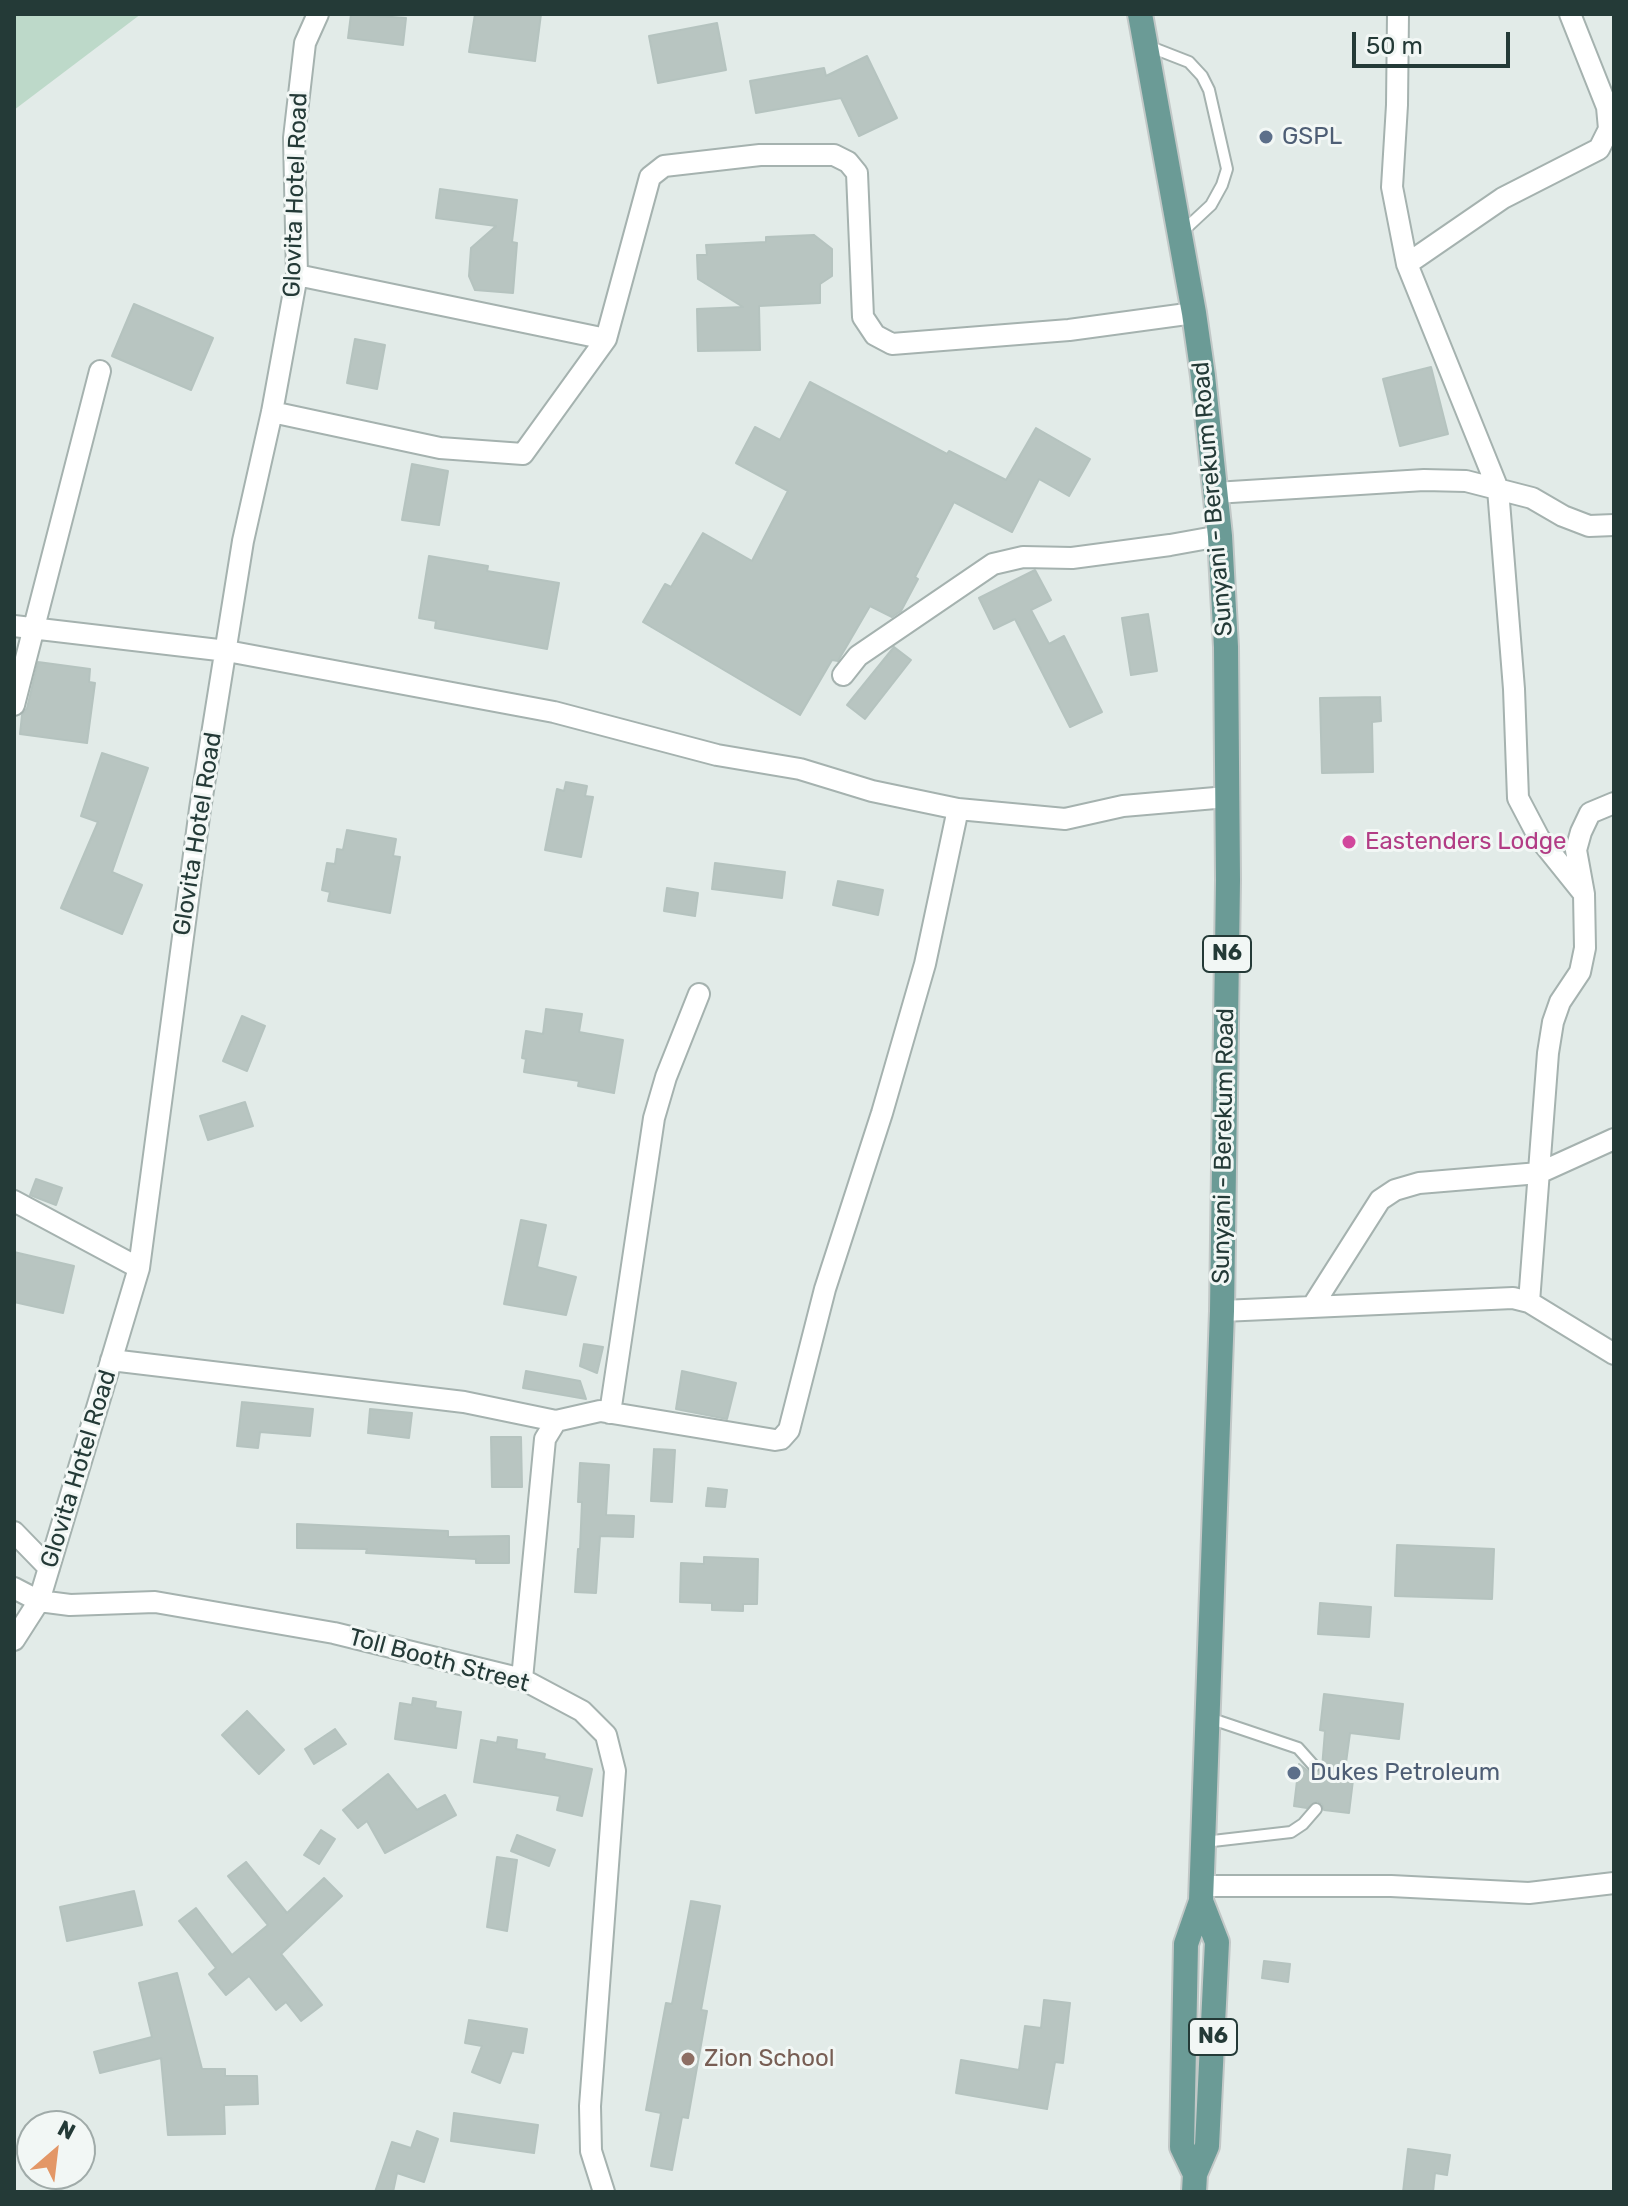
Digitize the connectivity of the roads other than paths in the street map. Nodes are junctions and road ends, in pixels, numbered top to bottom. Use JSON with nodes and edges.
{"nodes":[{"id":1,"x":318,"y":14,"type":"edge"},
{"id":2,"x":1140,"y":14,"type":"edge"},
{"id":3,"x":1398,"y":14,"type":"edge"},
{"id":4,"x":1570,"y":14,"type":"edge"},
{"id":5,"x":1146,"y":45,"type":"junction"},
{"id":6,"x":1180,"y":233,"type":"junction"},
{"id":7,"x":1407,"y":264,"type":"junction"},
{"id":8,"x":297,"y":275,"type":"junction"},
{"id":9,"x":1194,"y":313,"type":"junction"},
{"id":10,"x":606,"y":339,"type":"junction"},
{"id":11,"x":100,"y":371,"type":"dead end"},
{"id":12,"x":272,"y":412,"type":"junction"},
{"id":13,"x":1498,"y":489,"type":"junction"},
{"id":14,"x":1215,"y":493,"type":"junction"},
{"id":15,"x":1614,"y":525,"type":"edge"},
{"id":16,"x":1220,"y":536,"type":"junction"},
{"id":17,"x":23,"y":626,"type":"edge"},
{"id":18,"x":227,"y":651,"type":"junction"},
{"id":19,"x":843,"y":675,"type":"dead end"},
{"id":20,"x":14,"y":705,"type":"edge"},
{"id":21,"x":1227,"y":797,"type":"junction"},
{"id":22,"x":1614,"y":803,"type":"edge"},
{"id":23,"x":958,"y":809,"type":"junction"},
{"id":24,"x":1584,"y":894,"type":"junction"},
{"id":25,"x":699,"y":994,"type":"dead end"},
{"id":26,"x":1614,"y":1139,"type":"edge"},
{"id":27,"x":1539,"y":1173,"type":"junction"},
{"id":28,"x":14,"y":1201,"type":"edge"},
{"id":29,"x":139,"y":1268,"type":"junction"},
{"id":30,"x":1529,"y":1302,"type":"junction"},
{"id":31,"x":1312,"y":1307,"type":"junction"},
{"id":32,"x":1222,"y":1311,"type":"junction"},
{"id":33,"x":1614,"y":1354,"type":"edge"},
{"id":34,"x":111,"y":1360,"type":"junction"},
{"id":35,"x":610,"y":1413,"type":"junction"},
{"id":36,"x":556,"y":1421,"type":"junction"},
{"id":37,"x":14,"y":1532,"type":"edge"},
{"id":38,"x":49,"y":1568,"type":"junction"},
{"id":39,"x":14,"y":1588,"type":"edge"},
{"id":40,"x":39,"y":1601,"type":"junction"},
{"id":41,"x":14,"y":1640,"type":"edge"},
{"id":42,"x":522,"y":1679,"type":"junction"},
{"id":43,"x":1208,"y":1718,"type":"junction"},
{"id":44,"x":1314,"y":1766,"type":"dead end"},
{"id":45,"x":1316,"y":1809,"type":"dead end"},
{"id":46,"x":1204,"y":1842,"type":"junction"},
{"id":47,"x":1614,"y":1883,"type":"edge"},
{"id":48,"x":1201,"y":1894,"type":"junction"},
{"id":49,"x":1195,"y":2183,"type":"edge"},
{"id":50,"x":604,"y":2192,"type":"edge"}],
"edges":[{"from":1,"to":8,"type":"street","name":"Glovita Hotel Road"},
{"from":2,"to":5,"type":"main road","name":"Sunyani - Berekum Road","number":"N6"},
{"from":3,"to":7,"type":"street"},
{"from":4,"to":7,"type":"street"},
{"from":5,"to":6,"type":"main road","name":"Sunyani - Berekum Road","number":"N6"},
{"from":5,"to":6,"type":"lane"},
{"from":6,"to":9,"type":"main road","name":"Sunyani - Berekum Road","number":"N6"},
{"from":7,"to":13,"type":"street"},
{"from":8,"to":10,"type":"street"},
{"from":8,"to":12,"type":"street","name":"Glovita Hotel Road"},
{"from":9,"to":10,"type":"street"},
{"from":9,"to":14,"type":"main road","name":"Sunyani - Berekum Road","number":"N6"},
{"from":10,"to":12,"type":"street"},
{"from":11,"to":17,"type":"street"},
{"from":12,"to":18,"type":"street","name":"Glovita Hotel Road"},
{"from":13,"to":14,"type":"street"},
{"from":13,"to":15,"type":"street"},
{"from":13,"to":24,"type":"street"},
{"from":14,"to":16,"type":"main road","name":"Sunyani - Berekum Road","number":"N6"},
{"from":16,"to":19,"type":"street"},
{"from":16,"to":21,"type":"main road","name":"Sunyani - Berekum Road","number":"N6"},
{"from":17,"to":18,"type":"street"},
{"from":17,"to":20,"type":"street"},
{"from":18,"to":23,"type":"street"},
{"from":18,"to":29,"type":"street","name":"Glovita Hotel Road"},
{"from":21,"to":23,"type":"street"},
{"from":21,"to":32,"type":"main road","name":"Sunyani - Berekum Road","number":"N6"},
{"from":22,"to":24,"type":"street"},
{"from":23,"to":35,"type":"street"},
{"from":24,"to":27,"type":"street"},
{"from":25,"to":35,"type":"street"},
{"from":26,"to":27,"type":"street"},
{"from":27,"to":30,"type":"street"},
{"from":27,"to":31,"type":"street"},
{"from":28,"to":29,"type":"street"},
{"from":29,"to":34,"type":"street","name":"Glovita Hotel Road"},
{"from":30,"to":31,"type":"street"},
{"from":30,"to":33,"type":"street"},
{"from":31,"to":32,"type":"street"},
{"from":32,"to":43,"type":"main road","name":"Sunyani - Berekum Road","number":"N6"},
{"from":34,"to":36,"type":"street"},
{"from":34,"to":38,"type":"street","name":"Glovita Hotel Road"},
{"from":35,"to":36,"type":"street"},
{"from":36,"to":42,"type":"street"},
{"from":37,"to":38,"type":"street"},
{"from":38,"to":40,"type":"street","name":"Glovita Hotel Road"},
{"from":39,"to":40,"type":"street"},
{"from":40,"to":41,"type":"street","name":"Glovita Hotel Road"},
{"from":40,"to":42,"type":"street","name":"Toll Booth Street"},
{"from":42,"to":50,"type":"street","name":"Toll Booth Street"},
{"from":43,"to":44,"type":"lane"},
{"from":43,"to":46,"type":"main road","name":"Sunyani - Berekum Road","number":"N6"},
{"from":45,"to":46,"type":"lane"},
{"from":46,"to":48,"type":"main road","name":"Sunyani - Berekum Road","number":"N6"},
{"from":47,"to":48,"type":"street"},
{"from":48,"to":49,"type":"main road","name":"Sunyani - Berekum Road","number":"N6"}]}
